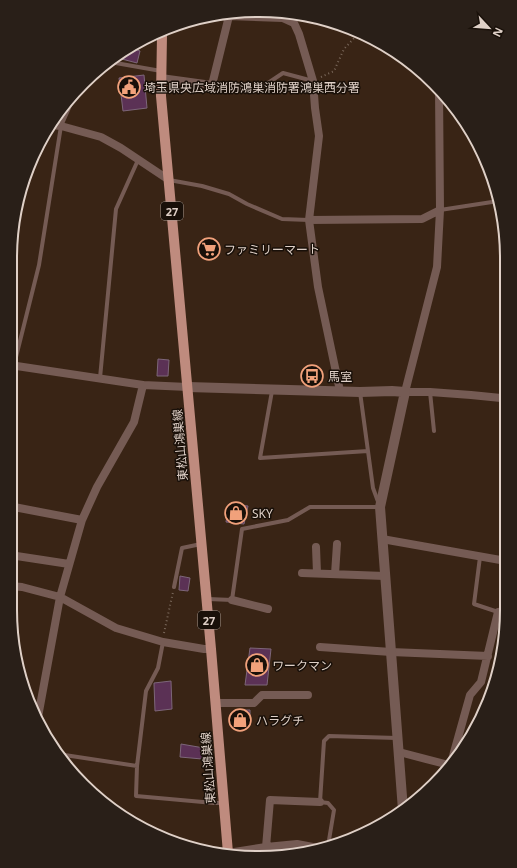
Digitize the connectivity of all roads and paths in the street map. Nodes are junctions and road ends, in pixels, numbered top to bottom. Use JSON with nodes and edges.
{"nodes":[{"id":1,"x":228,"y":19,"type":"edge"},
{"id":2,"x":284,"y":19,"type":"edge"},
{"id":3,"x":162,"y":37,"type":"edge"},
{"id":4,"x":354,"y":37,"type":"edge"},
{"id":5,"x":116,"y":64,"type":"edge"},
{"id":6,"x":161,"y":75,"type":"junction"},
{"id":7,"x":313,"y":81,"type":"junction"},
{"id":8,"x":212,"y":85,"type":"junction"},
{"id":9,"x":439,"y":98,"type":"edge"},
{"id":10,"x":70,"y":108,"type":"edge"},
{"id":11,"x":57,"y":126,"type":"edge"},
{"id":12,"x":61,"y":126,"type":"junction"},
{"id":13,"x":138,"y":160,"type":"junction"},
{"id":14,"x":169,"y":180,"type":"junction"},
{"id":15,"x":493,"y":202,"type":"edge"},
{"id":16,"x":440,"y":210,"type":"junction"},
{"id":17,"x":309,"y":220,"type":"junction"},
{"id":18,"x":17,"y":346,"type":"edge"},
{"id":19,"x":17,"y":366,"type":"edge"},
{"id":20,"x":100,"y":379,"type":"junction"},
{"id":21,"x":143,"y":385,"type":"junction"},
{"id":22,"x":188,"y":387,"type":"junction"},
{"id":23,"x":272,"y":389,"type":"junction"},
{"id":24,"x":340,"y":391,"type":"junction"},
{"id":25,"x":360,"y":392,"type":"junction"},
{"id":26,"x":405,"y":392,"type":"junction"},
{"id":27,"x":430,"y":392,"type":"junction"},
{"id":28,"x":500,"y":397,"type":"edge"},
{"id":29,"x":434,"y":431,"type":"dead end"},
{"id":30,"x":368,"y":451,"type":"junction"},
{"id":31,"x":380,"y":507,"type":"junction"},
{"id":32,"x":17,"y":508,"type":"edge"},
{"id":33,"x":82,"y":520,"type":"junction"},
{"id":34,"x":382,"y":539,"type":"junction"},
{"id":35,"x":202,"y":544,"type":"junction"},
{"id":36,"x":337,"y":544,"type":"dead end"},
{"id":37,"x":316,"y":547,"type":"dead end"},
{"id":38,"x":17,"y":556,"type":"edge"},
{"id":39,"x":480,"y":556,"type":"junction"},
{"id":40,"x":500,"y":559,"type":"edge"},
{"id":41,"x":69,"y":564,"type":"junction"},
{"id":42,"x":302,"y":573,"type":"dead end"},
{"id":43,"x":317,"y":574,"type":"junction"},
{"id":44,"x":335,"y":574,"type":"junction"},
{"id":45,"x":385,"y":576,"type":"junction"},
{"id":46,"x":17,"y":587,"type":"edge"},
{"id":47,"x":174,"y":587,"type":"joint"},
{"id":48,"x":60,"y":597,"type":"junction"},
{"id":49,"x":207,"y":599,"type":"junction"},
{"id":50,"x":232,"y":600,"type":"junction"},
{"id":51,"x":268,"y":609,"type":"dead end"},
{"id":52,"x":498,"y":612,"type":"joint"},
{"id":53,"x":163,"y":642,"type":"junction"},
{"id":54,"x":320,"y":647,"type":"dead end"},
{"id":55,"x":211,"y":649,"type":"junction"},
{"id":56,"x":391,"y":652,"type":"junction"},
{"id":57,"x":488,"y":656,"type":"junction"},
{"id":58,"x":308,"y":695,"type":"dead end"},
{"id":59,"x":216,"y":703,"type":"junction"},
{"id":60,"x":39,"y":710,"type":"edge"},
{"id":61,"x":398,"y":738,"type":"junction"},
{"id":62,"x":454,"y":751,"type":"edge"},
{"id":63,"x":399,"y":752,"type":"junction"},
{"id":64,"x":66,"y":755,"type":"edge"},
{"id":65,"x":444,"y":764,"type":"edge"},
{"id":66,"x":137,"y":766,"type":"junction"},
{"id":67,"x":320,"y":802,"type":"junction"},
{"id":68,"x":223,"y":803,"type":"junction"},
{"id":69,"x":403,"y":803,"type":"edge"},
{"id":70,"x":329,"y":840,"type":"edge"},
{"id":71,"x":307,"y":846,"type":"edge"},
{"id":72,"x":266,"y":847,"type":"junction"},
{"id":73,"x":228,"y":849,"type":"edge"},
{"id":74,"x":291,"y":849,"type":"edge"},
{"id":75,"x":246,"y":850,"type":"edge"}],
"edges":[{"from":1,"to":8,"type":"street"},
{"from":2,"to":7,"type":"street"},
{"from":3,"to":6,"type":"main road","name":"東松山鴻巣線","number":"27"},
{"from":4,"to":7,"type":"path"},
{"from":5,"to":6,"type":"lane"},
{"from":6,"to":8,"type":"street"},
{"from":6,"to":14,"type":"main road","name":"東松山鴻巣線","number":"27"},
{"from":7,"to":8,"type":"lane"},
{"from":7,"to":17,"type":"street"},
{"from":9,"to":16,"type":"street"},
{"from":10,"to":12,"type":"lane"},
{"from":11,"to":12,"type":"street"},
{"from":12,"to":13,"type":"street"},
{"from":12,"to":18,"type":"lane"},
{"from":13,"to":14,"type":"street"},
{"from":13,"to":20,"type":"lane"},
{"from":14,"to":17,"type":"lane"},
{"from":14,"to":22,"type":"main road","name":"東松山鴻巣線","number":"27"},
{"from":15,"to":16,"type":"lane"},
{"from":16,"to":17,"type":"street"},
{"from":16,"to":26,"type":"street"},
{"from":17,"to":24,"type":"street"},
{"from":19,"to":20,"type":"street"},
{"from":20,"to":21,"type":"street"},
{"from":21,"to":22,"type":"street"},
{"from":21,"to":33,"type":"street"},
{"from":22,"to":23,"type":"street"},
{"from":22,"to":35,"type":"main road","name":"東松山鴻巣線","number":"27"},
{"from":23,"to":24,"type":"street"},
{"from":23,"to":30,"type":"lane"},
{"from":24,"to":25,"type":"street"},
{"from":25,"to":26,"type":"street"},
{"from":25,"to":30,"type":"lane"},
{"from":26,"to":27,"type":"street"},
{"from":26,"to":31,"type":"street"},
{"from":27,"to":28,"type":"street"},
{"from":27,"to":29,"type":"lane"},
{"from":30,"to":31,"type":"lane"},
{"from":31,"to":34,"type":"street"},
{"from":31,"to":50,"type":"lane"},
{"from":32,"to":33,"type":"street"},
{"from":33,"to":41,"type":"street"},
{"from":34,"to":39,"type":"street"},
{"from":34,"to":45,"type":"street"},
{"from":35,"to":47,"type":"lane"},
{"from":35,"to":49,"type":"main road","name":"東松山鴻巣線","number":"27"},
{"from":36,"to":44,"type":"street"},
{"from":37,"to":43,"type":"street"},
{"from":38,"to":41,"type":"street"},
{"from":39,"to":40,"type":"street"},
{"from":39,"to":52,"type":"lane"},
{"from":41,"to":48,"type":"street"},
{"from":42,"to":43,"type":"street"},
{"from":43,"to":44,"type":"street"},
{"from":44,"to":45,"type":"street"},
{"from":45,"to":56,"type":"street"},
{"from":46,"to":48,"type":"street"},
{"from":47,"to":53,"type":"path"},
{"from":48,"to":53,"type":"street"},
{"from":48,"to":60,"type":"street"},
{"from":49,"to":50,"type":"lane"},
{"from":49,"to":55,"type":"main road","name":"東松山鴻巣線","number":"27"},
{"from":50,"to":51,"type":"street"},
{"from":52,"to":57,"type":"street"},
{"from":53,"to":55,"type":"street"},
{"from":53,"to":66,"type":"lane"},
{"from":54,"to":56,"type":"street"},
{"from":55,"to":59,"type":"main road","name":"東松山鴻巣線","number":"27"},
{"from":56,"to":57,"type":"street"},
{"from":56,"to":61,"type":"street"},
{"from":57,"to":62,"type":"street"},
{"from":58,"to":59,"type":"street"},
{"from":59,"to":68,"type":"main road","name":"東松山鴻巣線","number":"27"},
{"from":61,"to":63,"type":"street"},
{"from":61,"to":67,"type":"lane"},
{"from":63,"to":65,"type":"street"},
{"from":63,"to":69,"type":"street"},
{"from":64,"to":66,"type":"lane"},
{"from":66,"to":68,"type":"lane"},
{"from":67,"to":70,"type":"lane"},
{"from":67,"to":72,"type":"street"},
{"from":68,"to":73,"type":"main road","name":"東松山鴻巣線","number":"27"},
{"from":71,"to":74,"type":"street"},
{"from":72,"to":74,"type":"street"},
{"from":72,"to":75,"type":"street"}]}
